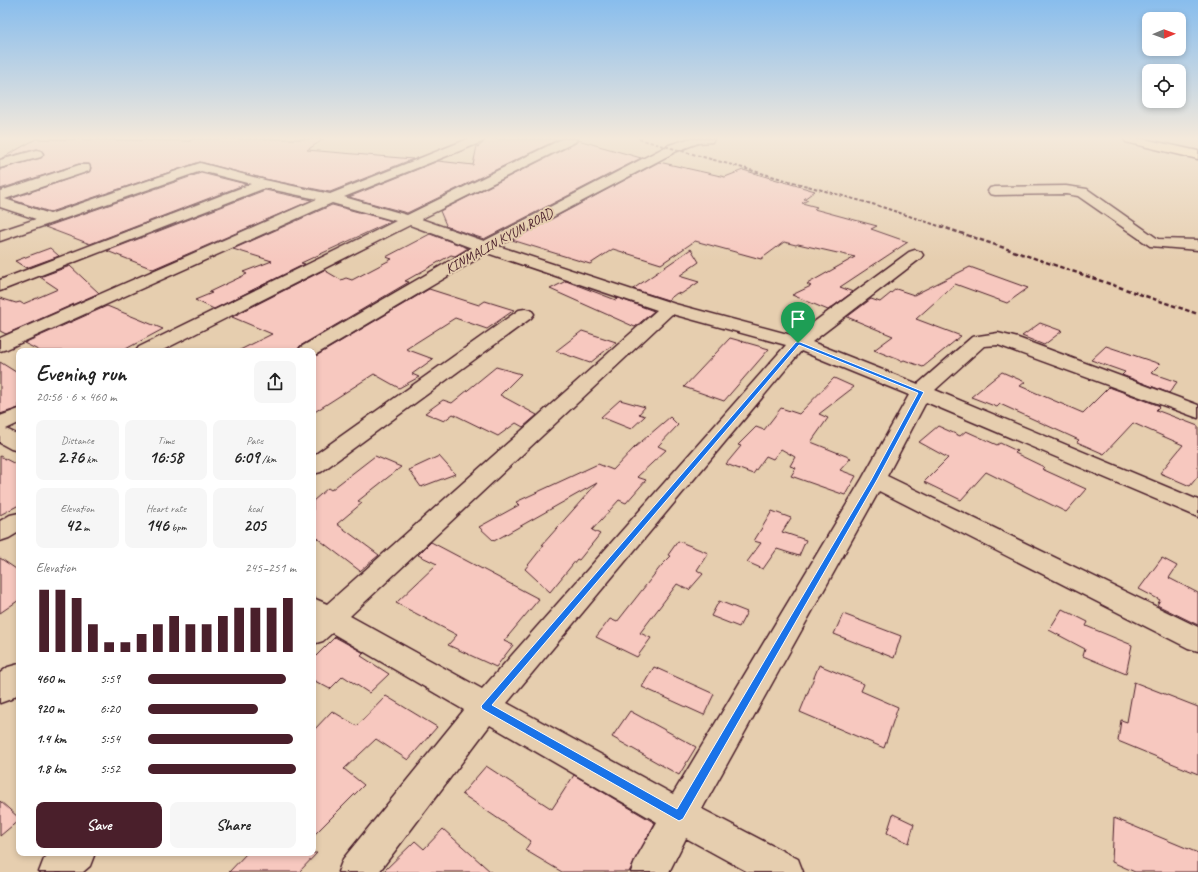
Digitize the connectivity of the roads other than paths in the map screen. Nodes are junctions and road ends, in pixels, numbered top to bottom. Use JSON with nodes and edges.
{"nodes":[{"id":1,"x":49,"y":180,"type":"edge"},
{"id":2,"x":162,"y":180,"type":"edge"},
{"id":3,"x":248,"y":180,"type":"edge"},
{"id":4,"x":377,"y":180,"type":"edge"},
{"id":5,"x":490,"y":180,"type":"edge"},
{"id":6,"x":612,"y":180,"type":"edge"},
{"id":7,"x":264,"y":184,"type":"junction"},
{"id":8,"x":995,"y":191,"type":"dead end"},
{"id":9,"x":0,"y":196,"type":"edge"},
{"id":10,"x":331,"y":198,"type":"junction"},
{"id":11,"x":0,"y":202,"type":"edge"},
{"id":12,"x":48,"y":218,"type":"junction"},
{"id":13,"x":409,"y":220,"type":"junction"},
{"id":14,"x":0,"y":236,"type":"edge"},
{"id":15,"x":1198,"y":245,"type":"edge"},
{"id":16,"x":484,"y":247,"type":"junction"},
{"id":17,"x":915,"y":255,"type":"dead end"},
{"id":18,"x":0,"y":286,"type":"edge"},
{"id":19,"x":670,"y":308,"type":"junction"},
{"id":20,"x":525,"y":314,"type":"dead end"},
{"id":21,"x":798,"y":343,"type":"junction"},
{"id":22,"x":0,"y":345,"type":"edge"},
{"id":23,"x":152,"y":348,"type":"edge"},
{"id":24,"x":313,"y":348,"type":"edge"},
{"id":25,"x":921,"y":392,"type":"junction"},
{"id":26,"x":1198,"y":412,"type":"edge"},
{"id":27,"x":16,"y":416,"type":"edge"},
{"id":28,"x":0,"y":424,"type":"edge"},
{"id":29,"x":0,"y":434,"type":"edge"},
{"id":30,"x":16,"y":442,"type":"edge"},
{"id":31,"x":316,"y":465,"type":"edge"},
{"id":32,"x":874,"y":480,"type":"junction"},
{"id":33,"x":1198,"y":509,"type":"edge"},
{"id":34,"x":16,"y":523,"type":"edge"},
{"id":35,"x":0,"y":532,"type":"edge"},
{"id":36,"x":318,"y":620,"type":"edge"},
{"id":37,"x":1198,"y":640,"type":"edge"},
{"id":38,"x":16,"y":678,"type":"edge"},
{"id":39,"x":0,"y":690,"type":"edge"},
{"id":40,"x":486,"y":706,"type":"junction"},
{"id":41,"x":679,"y":816,"type":"junction"},
{"id":42,"x":74,"y":856,"type":"edge"},
{"id":43,"x":57,"y":872,"type":"edge"},
{"id":44,"x":356,"y":872,"type":"edge"},
{"id":45,"x":649,"y":872,"type":"edge"},
{"id":46,"x":785,"y":872,"type":"edge"}],
"edges":[{"from":1,"to":9,"type":"street"},
{"from":2,"to":12,"type":"street"},
{"from":3,"to":7,"type":"street"},
{"from":4,"to":10,"type":"street"},
{"from":5,"to":13,"type":"street"},
{"from":6,"to":16,"type":"street","name":"KINMALIN KYUN ROAD"},
{"from":7,"to":10,"type":"street"},
{"from":7,"to":18,"type":"street"},
{"from":8,"to":15,"type":"street"},
{"from":10,"to":13,"type":"street"},
{"from":10,"to":22,"type":"street"},
{"from":11,"to":12,"type":"street"},
{"from":12,"to":14,"type":"street"},
{"from":13,"to":16,"type":"street"},
{"from":13,"to":23,"type":"street"},
{"from":16,"to":19,"type":"street"},
{"from":16,"to":24,"type":"street","name":"KINMALIN KYUN ROAD"},
{"from":17,"to":21,"type":"street"},
{"from":19,"to":21,"type":"street"},
{"from":19,"to":36,"type":"street"},
{"from":20,"to":31,"type":"street"},
{"from":21,"to":25,"type":"street"},
{"from":21,"to":40,"type":"street"},
{"from":25,"to":26,"type":"street"},
{"from":25,"to":32,"type":"street"},
{"from":25,"to":33,"type":"street"},
{"from":27,"to":28,"type":"street"},
{"from":29,"to":30,"type":"street"},
{"from":32,"to":37,"type":"street"},
{"from":32,"to":41,"type":"street"},
{"from":34,"to":35,"type":"street"},
{"from":36,"to":40,"type":"street"},
{"from":38,"to":39,"type":"street"},
{"from":40,"to":41,"type":"street"},
{"from":40,"to":44,"type":"street"},
{"from":41,"to":45,"type":"street"},
{"from":41,"to":46,"type":"street"},
{"from":42,"to":43,"type":"street"}]}
